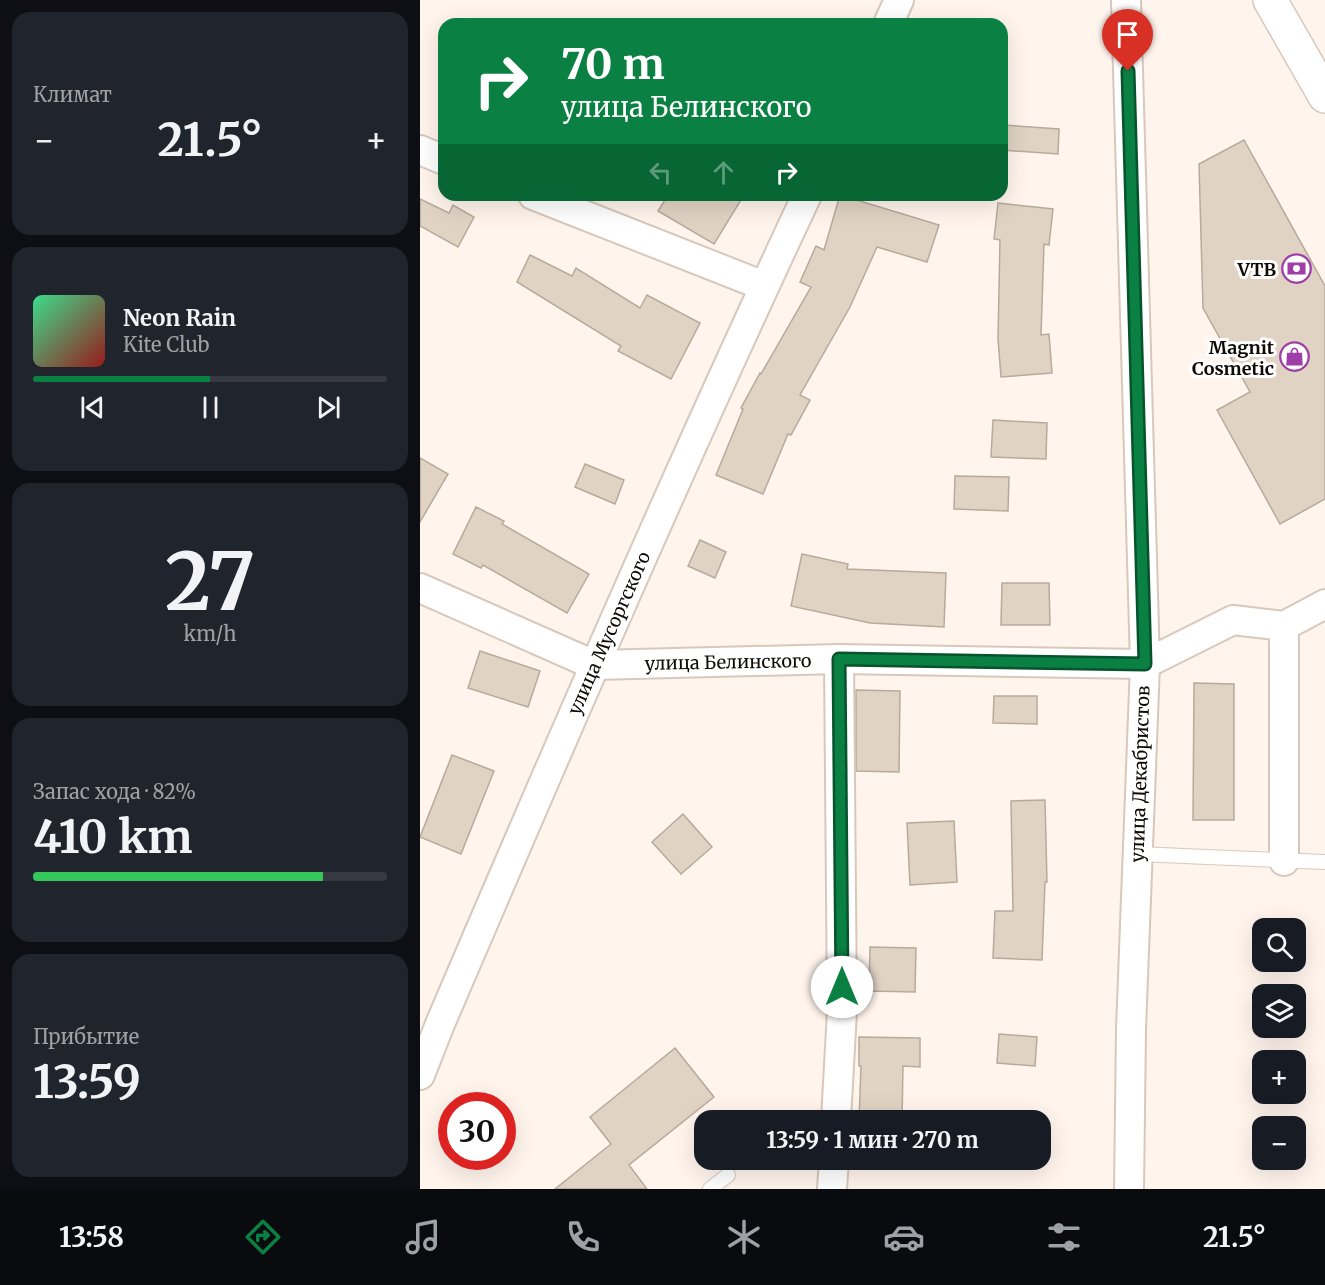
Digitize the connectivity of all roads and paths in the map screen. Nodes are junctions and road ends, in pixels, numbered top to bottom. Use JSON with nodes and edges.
{"nodes":[{"id":1,"x":899,"y":0,"type":"edge"},
{"id":2,"x":1126,"y":0,"type":"edge"},
{"id":3,"x":1270,"y":0,"type":"edge"},
{"id":4,"x":891,"y":18,"type":"edge"},
{"id":5,"x":1325,"y":96,"type":"edge"},
{"id":6,"x":420,"y":150,"type":"edge"},
{"id":7,"x":438,"y":158,"type":"edge"},
{"id":8,"x":548,"y":201,"type":"edge"},
{"id":9,"x":804,"y":201,"type":"edge"},
{"id":10,"x":764,"y":286,"type":"junction"},
{"id":11,"x":420,"y":588,"type":"edge"},
{"id":12,"x":1325,"y":604,"type":"edge"},
{"id":13,"x":1284,"y":626,"type":"junction"},
{"id":14,"x":839,"y":659,"type":"junction"},
{"id":15,"x":1145,"y":664,"type":"junction"},
{"id":16,"x":594,"y":665,"type":"junction"},
{"id":17,"x":1137,"y":854,"type":"junction"},
{"id":18,"x":1284,"y":861,"type":"junction"},
{"id":19,"x":1325,"y":862,"type":"edge"},
{"id":20,"x":430,"y":1019,"type":"edge"},
{"id":21,"x":420,"y":1075,"type":"edge"},
{"id":22,"x":837,"y":1110,"type":"edge"},
{"id":23,"x":833,"y":1170,"type":"edge"},
{"id":24,"x":728,"y":1175,"type":"dead end"},
{"id":25,"x":710,"y":1189,"type":"edge"},
{"id":26,"x":832,"y":1189,"type":"edge"},
{"id":27,"x":1129,"y":1189,"type":"edge"}],
"edges":[{"from":1,"to":4,"type":"street"},
{"from":2,"to":15,"type":"street","name":"улица Декабристов"},
{"from":3,"to":5,"type":"main road"},
{"from":6,"to":7,"type":"street"},
{"from":8,"to":10,"type":"street"},
{"from":9,"to":10,"type":"street","name":"улица Мусоргского"},
{"from":10,"to":16,"type":"street","name":"улица Мусоргского"},
{"from":11,"to":16,"type":"street","name":"улица Белинского"},
{"from":12,"to":13,"type":"street"},
{"from":13,"to":15,"type":"street","name":"улица Белинского"},
{"from":13,"to":18,"type":"street"},
{"from":14,"to":15,"type":"street","name":"улица Белинского"},
{"from":14,"to":16,"type":"street","name":"улица Белинского"},
{"from":14,"to":22,"type":"street"},
{"from":15,"to":17,"type":"street","name":"улица Декабристов"},
{"from":16,"to":20,"type":"street","name":"улица Мусоргского"},
{"from":17,"to":18,"type":"lane"},
{"from":17,"to":27,"type":"street","name":"улица Декабристов"},
{"from":18,"to":19,"type":"lane"},
{"from":20,"to":21,"type":"street","name":"улица Мусоргского"},
{"from":23,"to":26,"type":"street"},
{"from":24,"to":25,"type":"lane"}]}
